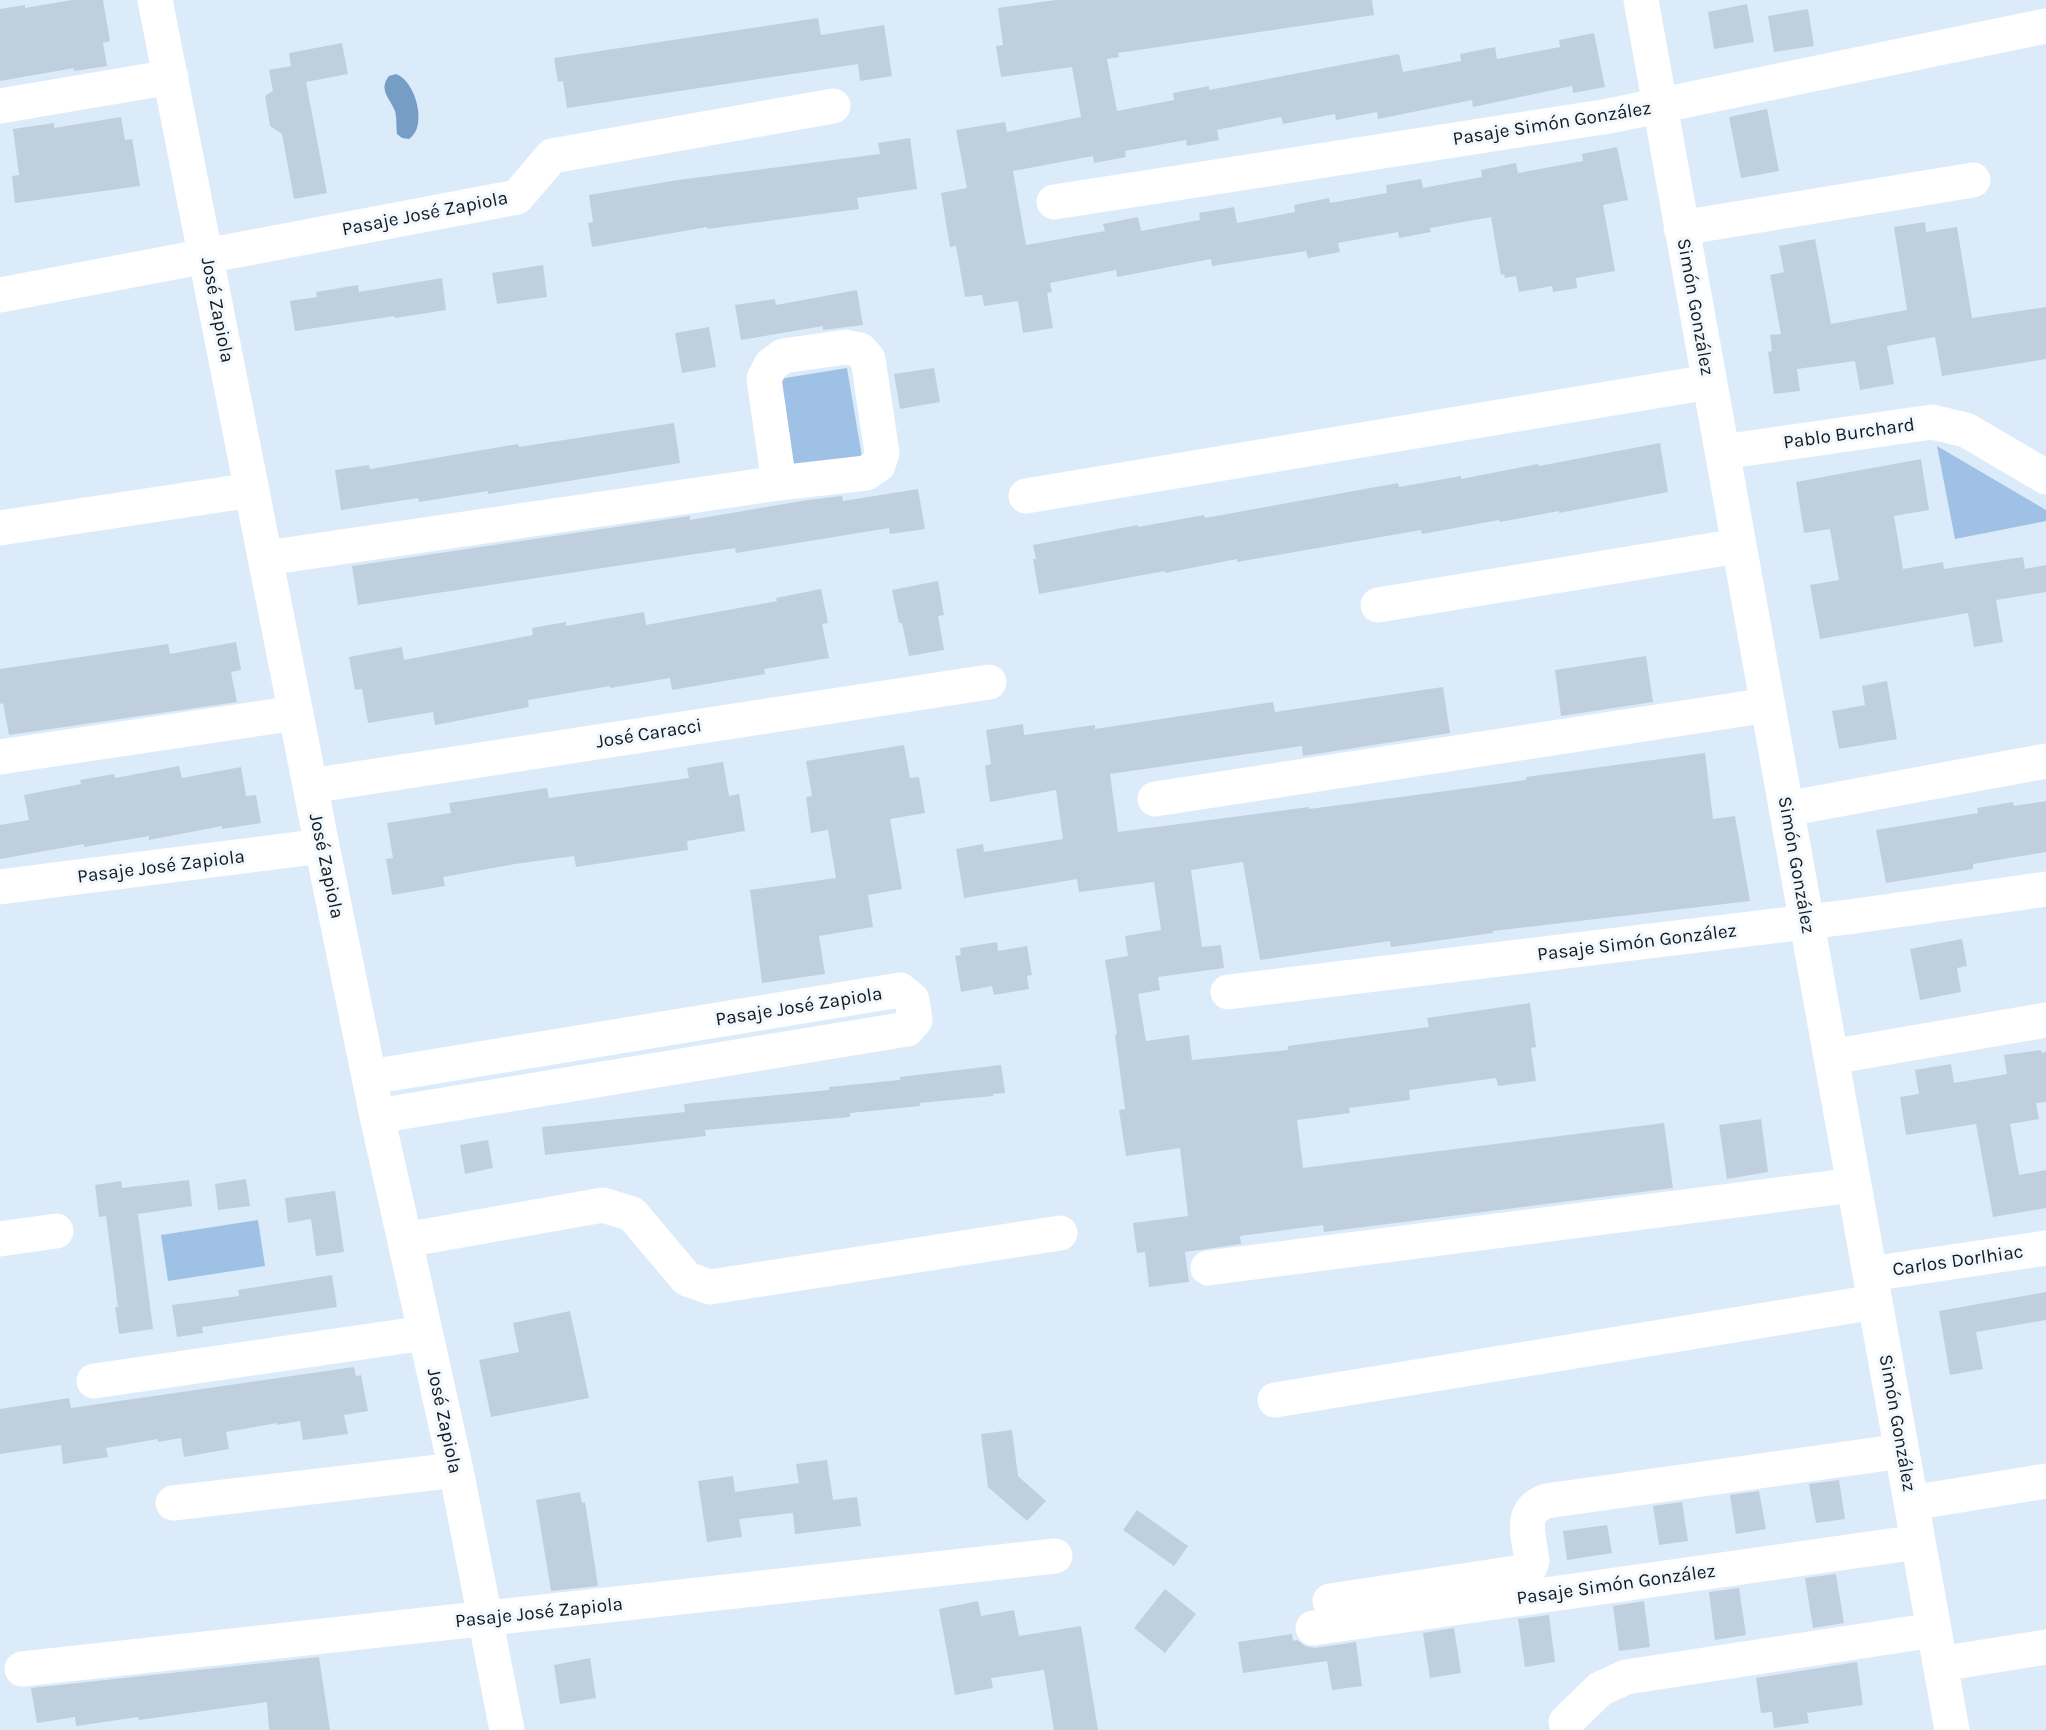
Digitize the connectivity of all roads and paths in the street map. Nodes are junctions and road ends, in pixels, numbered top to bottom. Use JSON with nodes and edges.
{"nodes":[{"id":1,"x":156,"y":0,"type":"edge"},
{"id":2,"x":1641,"y":0,"type":"edge"},
{"id":3,"x":2046,"y":26,"type":"edge"},
{"id":4,"x":171,"y":77,"type":"junction"},
{"id":5,"x":0,"y":106,"type":"edge"},
{"id":6,"x":833,"y":106,"type":"dead end"},
{"id":7,"x":1660,"y":106,"type":"junction"},
{"id":8,"x":1973,"y":180,"type":"dead end"},
{"id":9,"x":1054,"y":202,"type":"dead end"},
{"id":10,"x":1681,"y":228,"type":"junction"},
{"id":11,"x":206,"y":256,"type":"junction"},
{"id":12,"x":0,"y":295,"type":"edge"},
{"id":13,"x":1709,"y":382,"type":"junction"},
{"id":14,"x":1722,"y":453,"type":"junction"},
{"id":15,"x":2046,"y":477,"type":"edge"},
{"id":16,"x":779,"y":483,"type":"dead end"},
{"id":17,"x":252,"y":490,"type":"junction"},
{"id":18,"x":1026,"y":496,"type":"dead end"},
{"id":19,"x":0,"y":528,"type":"edge"},
{"id":20,"x":1738,"y":546,"type":"junction"},
{"id":21,"x":266,"y":558,"type":"junction"},
{"id":22,"x":1378,"y":605,"type":"dead end"},
{"id":23,"x":989,"y":682,"type":"dead end"},
{"id":24,"x":1768,"y":705,"type":"junction"},
{"id":25,"x":296,"y":713,"type":"junction"},
{"id":26,"x":0,"y":757,"type":"edge"},
{"id":27,"x":2046,"y":761,"type":"edge"},
{"id":28,"x":310,"y":786,"type":"junction"},
{"id":29,"x":1155,"y":799,"type":"dead end"},
{"id":30,"x":1786,"y":809,"type":"junction"},
{"id":31,"x":322,"y":846,"type":"junction"},
{"id":32,"x":0,"y":887,"type":"edge"},
{"id":33,"x":2046,"y":889,"type":"edge"},
{"id":34,"x":1806,"y":922,"type":"junction"},
{"id":35,"x":1228,"y":992,"type":"dead end"},
{"id":36,"x":2046,"y":1020,"type":"edge"},
{"id":37,"x":1831,"y":1057,"type":"junction"},
{"id":38,"x":370,"y":1077,"type":"junction"},
{"id":39,"x":377,"y":1116,"type":"junction"},
{"id":40,"x":1854,"y":1185,"type":"junction"},
{"id":41,"x":56,"y":1231,"type":"dead end"},
{"id":42,"x":1060,"y":1233,"type":"dead end"},
{"id":43,"x":0,"y":1239,"type":"edge"},
{"id":44,"x":405,"y":1240,"type":"junction"},
{"id":45,"x":2046,"y":1248,"type":"edge"},
{"id":46,"x":1208,"y":1268,"type":"dead end"},
{"id":47,"x":1872,"y":1288,"type":"junction"},
{"id":48,"x":425,"y":1333,"type":"junction"},
{"id":49,"x":94,"y":1381,"type":"dead end"},
{"id":50,"x":1275,"y":1400,"type":"dead end"},
{"id":51,"x":1902,"y":1451,"type":"junction"},
{"id":52,"x":456,"y":1470,"type":"junction"},
{"id":53,"x":2046,"y":1480,"type":"edge"},
{"id":54,"x":173,"y":1503,"type":"dead end"},
{"id":55,"x":1911,"y":1503,"type":"junction"},
{"id":56,"x":1918,"y":1542,"type":"junction"},
{"id":57,"x":1055,"y":1556,"type":"dead end"},
{"id":58,"x":484,"y":1617,"type":"junction"},
{"id":59,"x":1937,"y":1647,"type":"junction"},
{"id":60,"x":2046,"y":1647,"type":"edge"},
{"id":61,"x":22,"y":1669,"type":"dead end"},
{"id":62,"x":1566,"y":1722,"type":"dead end"},
{"id":63,"x":507,"y":1730,"type":"edge"},
{"id":64,"x":1952,"y":1730,"type":"edge"}],
"edges":[{"from":1,"to":4,"type":"street","name":"José Zapiola"},
{"from":2,"to":7,"type":"street","name":"Simón González"},
{"from":3,"to":7,"type":"street","name":"Pasaje Simón González"},
{"from":4,"to":5,"type":"street"},
{"from":4,"to":11,"type":"street","name":"José Zapiola"},
{"from":6,"to":11,"type":"street","name":"Pasaje José Zapiola"},
{"from":7,"to":9,"type":"street","name":"Pasaje Simón González"},
{"from":7,"to":10,"type":"street","name":"Simón González"},
{"from":8,"to":10,"type":"street"},
{"from":10,"to":13,"type":"street","name":"Simón González"},
{"from":11,"to":12,"type":"street","name":"Pasaje José Zapiola"},
{"from":11,"to":17,"type":"street","name":"José Zapiola"},
{"from":13,"to":14,"type":"street","name":"Simón González"},
{"from":13,"to":18,"type":"street"},
{"from":14,"to":15,"type":"street","name":"Pablo Burchard"},
{"from":14,"to":20,"type":"street","name":"Simón González"},
{"from":16,"to":21,"type":"street"},
{"from":17,"to":19,"type":"street"},
{"from":17,"to":21,"type":"street","name":"José Zapiola"},
{"from":20,"to":22,"type":"street"},
{"from":20,"to":24,"type":"street","name":"Simón González"},
{"from":21,"to":25,"type":"street","name":"José Zapiola"},
{"from":23,"to":28,"type":"street","name":"José Caracci"},
{"from":24,"to":29,"type":"street"},
{"from":24,"to":30,"type":"street","name":"Simón González"},
{"from":25,"to":26,"type":"street"},
{"from":25,"to":28,"type":"street","name":"José Zapiola"},
{"from":27,"to":30,"type":"street"},
{"from":28,"to":31,"type":"street","name":"José Zapiola"},
{"from":30,"to":34,"type":"street","name":"Simón González"},
{"from":31,"to":32,"type":"street","name":"Pasaje José Zapiola"},
{"from":31,"to":38,"type":"street","name":"José Zapiola"},
{"from":33,"to":34,"type":"street","name":"Pasaje Simón González"},
{"from":34,"to":35,"type":"street","name":"Pasaje Simón González"},
{"from":34,"to":37,"type":"street","name":"Simón González"},
{"from":36,"to":37,"type":"street"},
{"from":37,"to":40,"type":"street","name":"Simón González"},
{"from":38,"to":39,"type":"street","name":"José Zapiola"},
{"from":38,"to":39,"type":"street","name":"Pasaje José Zapiola"},
{"from":39,"to":44,"type":"street","name":"José Zapiola"},
{"from":40,"to":46,"type":"street"},
{"from":40,"to":47,"type":"street","name":"Simón González"},
{"from":41,"to":43,"type":"street"},
{"from":42,"to":44,"type":"street"},
{"from":44,"to":48,"type":"street","name":"José Zapiola"},
{"from":45,"to":47,"type":"street","name":"Carlos Dorlhiac"},
{"from":47,"to":50,"type":"street"},
{"from":47,"to":51,"type":"street","name":"Simón González"},
{"from":48,"to":49,"type":"street"},
{"from":48,"to":52,"type":"street","name":"José Zapiola"},
{"from":51,"to":55,"type":"street","name":"Simón González"},
{"from":51,"to":56,"type":"street","name":"Pasaje Simón González"},
{"from":52,"to":54,"type":"street"},
{"from":52,"to":58,"type":"street","name":"José Zapiola"},
{"from":53,"to":55,"type":"street"},
{"from":55,"to":56,"type":"street","name":"Simón González"},
{"from":56,"to":59,"type":"street","name":"Simón González"},
{"from":57,"to":58,"type":"street","name":"Pasaje José Zapiola"},
{"from":58,"to":61,"type":"street","name":"Pasaje José Zapiola"},
{"from":58,"to":63,"type":"street","name":"José Zapiola"},
{"from":59,"to":60,"type":"street"},
{"from":59,"to":62,"type":"street"},
{"from":59,"to":64,"type":"street","name":"Simón González"}]}
